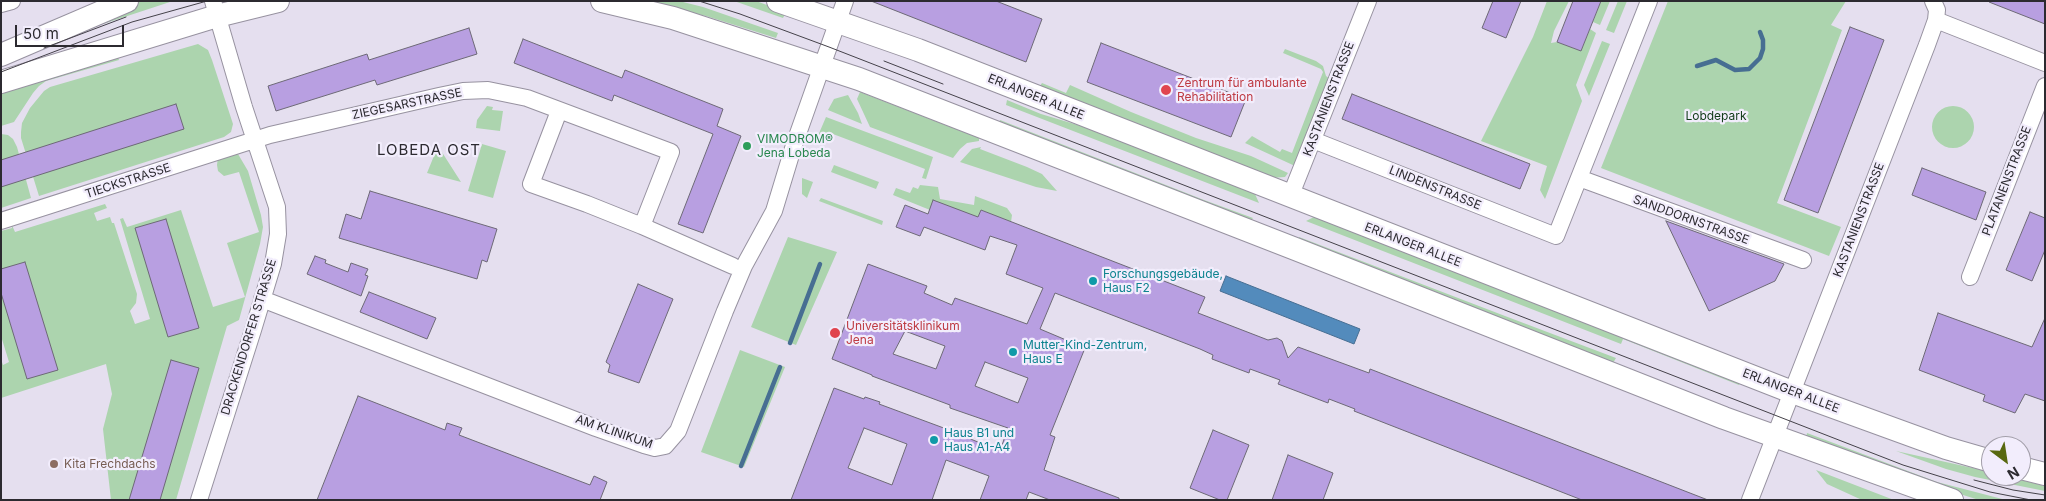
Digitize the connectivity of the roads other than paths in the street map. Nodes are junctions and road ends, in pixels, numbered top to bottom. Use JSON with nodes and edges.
{"nodes":[{"id":1,"x":12,"y":1,"type":"edge"},
{"id":2,"x":127,"y":1,"type":"edge"},
{"id":3,"x":278,"y":1,"type":"edge"},
{"id":4,"x":602,"y":1,"type":"edge"},
{"id":5,"x":778,"y":1,"type":"edge"},
{"id":6,"x":1368,"y":1,"type":"edge"},
{"id":7,"x":1648,"y":1,"type":"edge"},
{"id":8,"x":1934,"y":1,"type":"edge"},
{"id":9,"x":1,"y":4,"type":"edge"},
{"id":10,"x":215,"y":9,"type":"edge"},
{"id":11,"x":841,"y":12,"type":"edge"},
{"id":12,"x":1936,"y":20,"type":"junction"},
{"id":13,"x":1,"y":55,"type":"edge"},
{"id":14,"x":2045,"y":63,"type":"edge"},
{"id":15,"x":822,"y":67,"type":"junction"},
{"id":16,"x":1,"y":82,"type":"edge"},
{"id":17,"x":2045,"y":86,"type":"edge"},
{"id":18,"x":558,"y":111,"type":"junction"},
{"id":19,"x":254,"y":140,"type":"junction"},
{"id":20,"x":1313,"y":140,"type":"junction"},
{"id":21,"x":1578,"y":178,"type":"junction"},
{"id":22,"x":1290,"y":197,"type":"junction"},
{"id":23,"x":1,"y":221,"type":"edge"},
{"id":24,"x":642,"y":226,"type":"junction"},
{"id":25,"x":1803,"y":260,"type":"dead end"},
{"id":26,"x":733,"y":266,"type":"dead end"},
{"id":27,"x":1970,"y":277,"type":"dead end"},
{"id":28,"x":262,"y":300,"type":"junction"},
{"id":29,"x":1792,"y":392,"type":"junction"},
{"id":30,"x":1774,"y":438,"type":"junction"},
{"id":31,"x":1981,"y":458,"type":"edge"},
{"id":32,"x":2031,"y":470,"type":"edge"},
{"id":33,"x":2045,"y":474,"type":"edge"},
{"id":34,"x":199,"y":500,"type":"edge"},
{"id":35,"x":1750,"y":500,"type":"edge"},
{"id":36,"x":1952,"y":500,"type":"edge"}],
"edges":[{"from":1,"to":9,"type":"street"},
{"from":2,"to":13,"type":"main road"},
{"from":3,"to":10,"type":"main road"},
{"from":4,"to":15,"type":"main road"},
{"from":5,"to":11,"type":"main road","name":"ERLANGER ALLEE"},
{"from":6,"to":20,"type":"street","name":"KASTANIENSTRASSE"},
{"from":7,"to":21,"type":"street"},
{"from":8,"to":12,"type":"street","name":"KASTANIENSTRASSE"},
{"from":10,"to":16,"type":"main road"},
{"from":10,"to":19,"type":"street","name":"DRACKENDORFER STRASSE"},
{"from":11,"to":15,"type":"street"},
{"from":11,"to":22,"type":"main road","name":"ERLANGER ALLEE"},
{"from":12,"to":14,"type":"street"},
{"from":12,"to":29,"type":"street","name":"KASTANIENSTRASSE"},
{"from":15,"to":28,"type":"street","name":"AM KLINIKUM"},
{"from":15,"to":30,"type":"main road"},
{"from":17,"to":27,"type":"street","name":"PLATANENSTRASSE"},
{"from":18,"to":19,"type":"street","name":"ZIEGESARSTRASSE"},
{"from":18,"to":24,"type":"street"},
{"from":18,"to":24,"type":"street","name":"ZIEGESARSTRASSE"},
{"from":19,"to":23,"type":"street","name":"TIECKSTRASSE"},
{"from":19,"to":28,"type":"street","name":"DRACKENDORFER STRASSE"},
{"from":20,"to":21,"type":"street","name":"LINDENSTRASSE"},
{"from":20,"to":22,"type":"street","name":"KASTANIENSTRASSE"},
{"from":21,"to":25,"type":"street","name":"SANDDORNSTRASSE"},
{"from":22,"to":29,"type":"main road","name":"ERLANGER ALLEE"},
{"from":24,"to":26,"type":"street"},
{"from":28,"to":34,"type":"street","name":"DRACKENDORFER STRASSE"},
{"from":29,"to":30,"type":"street","name":"KASTANIENSTRASSE"},
{"from":29,"to":31,"type":"main road","name":"ERLANGER ALLEE"},
{"from":30,"to":35,"type":"street","name":"KASTANIENSTRASSE"},
{"from":30,"to":36,"type":"main road"},
{"from":32,"to":33,"type":"main road"}]}
